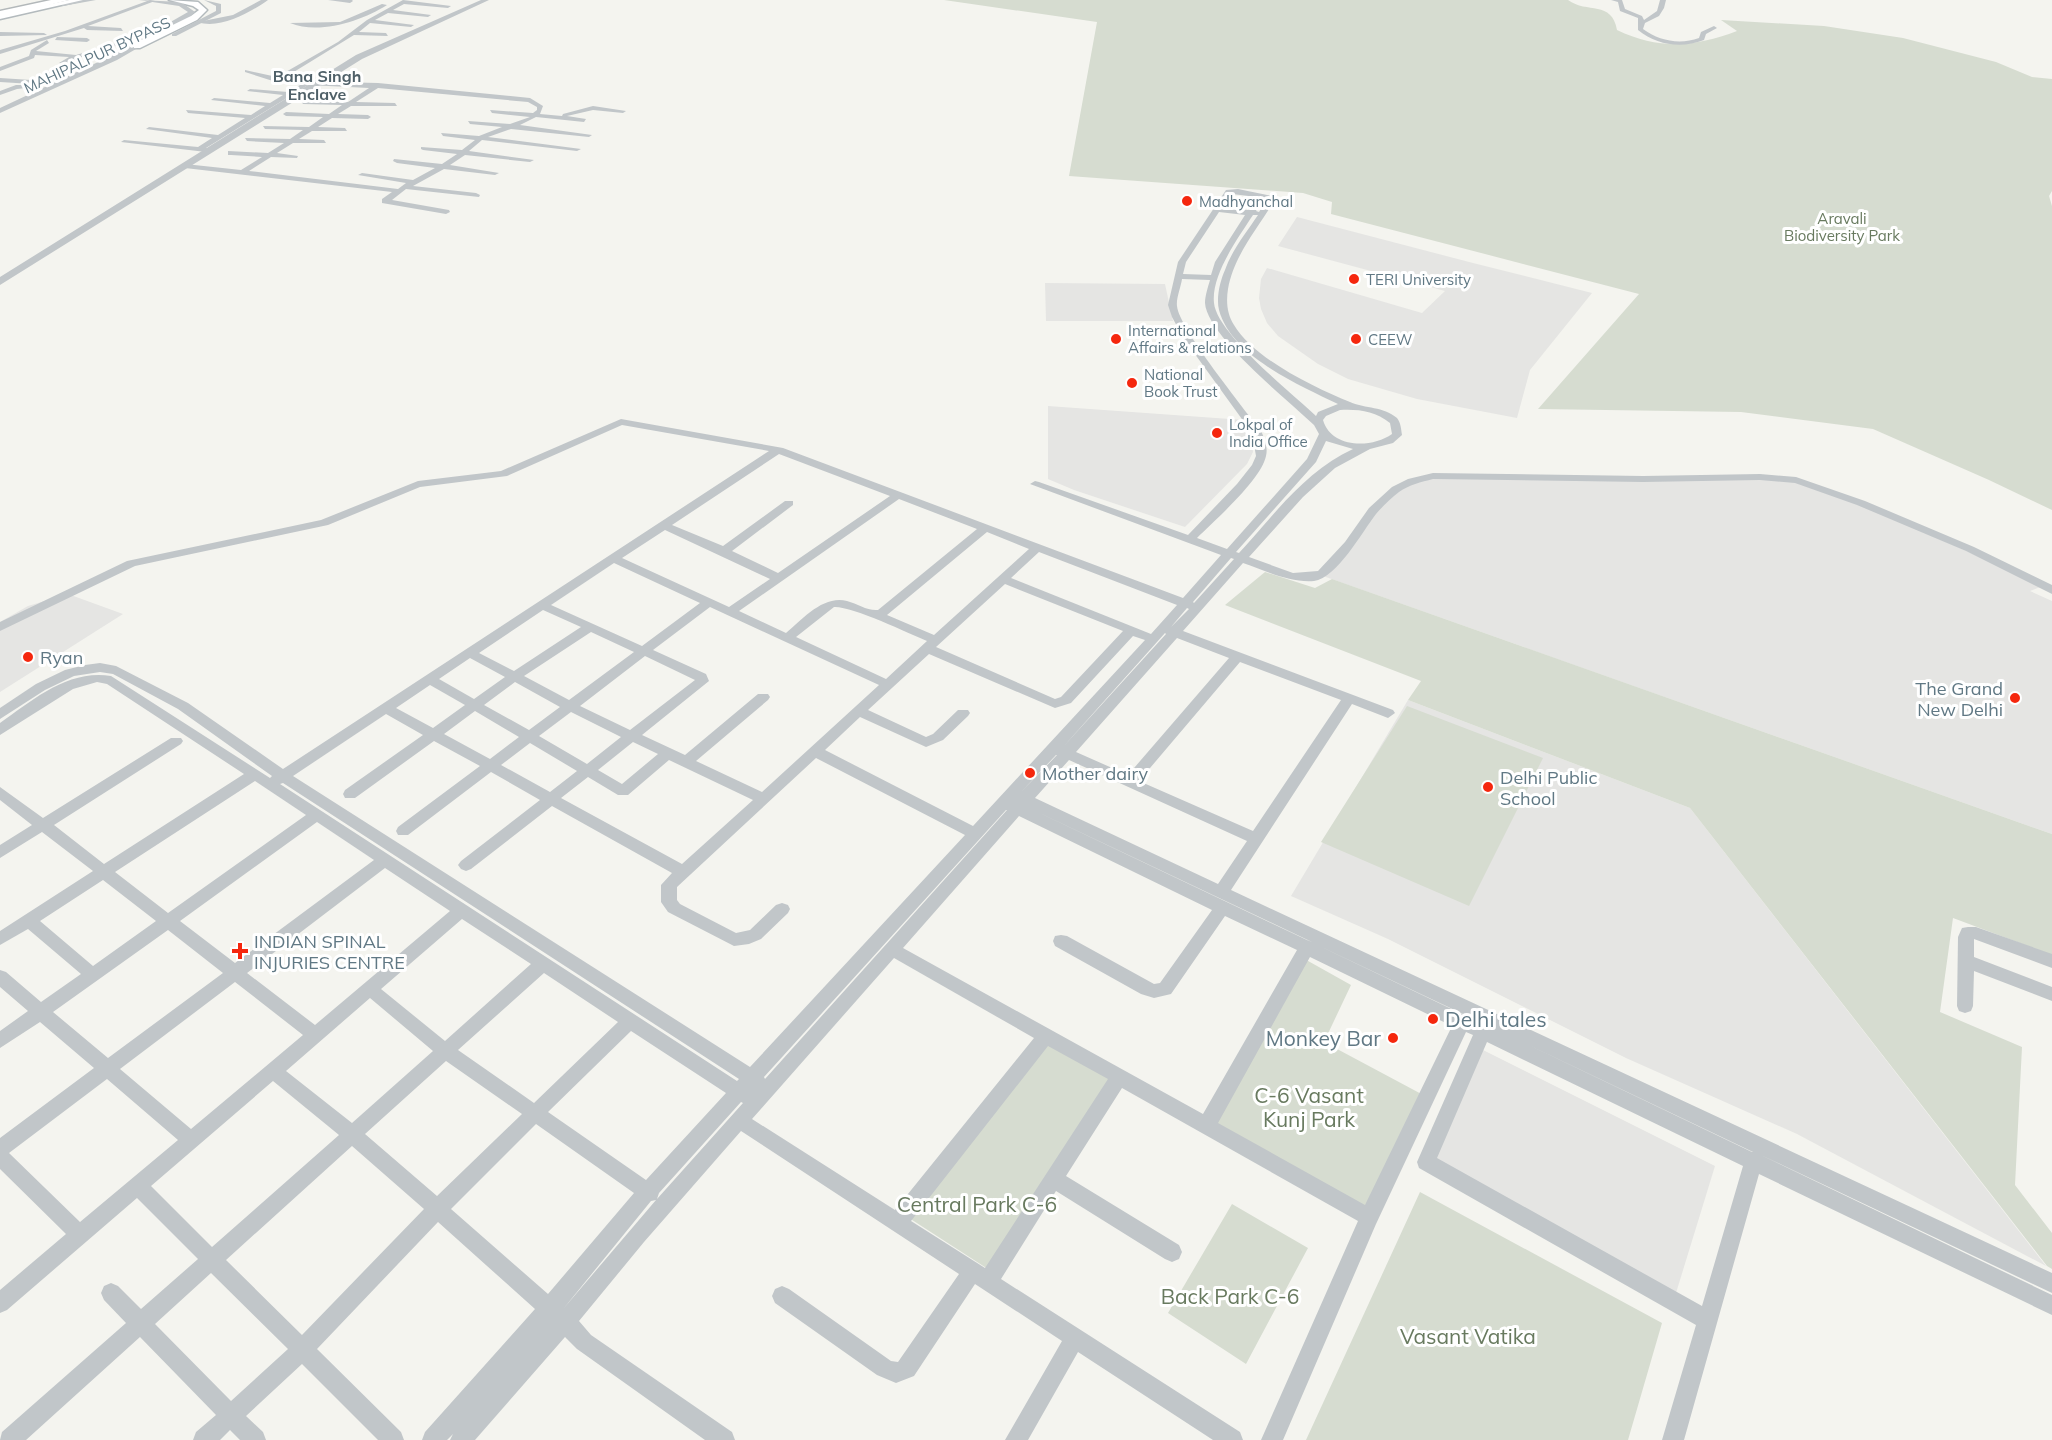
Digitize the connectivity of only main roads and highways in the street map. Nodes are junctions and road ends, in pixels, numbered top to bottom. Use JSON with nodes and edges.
{"nodes":[{"id":1,"x":39,"y":0,"type":"edge"},
{"id":2,"x":52,"y":0,"type":"edge"},
{"id":3,"x":79,"y":0,"type":"edge"},
{"id":4,"x":173,"y":0,"type":"edge"},
{"id":5,"x":194,"y":0,"type":"edge"},
{"id":6,"x":26,"y":2,"type":"edge"},
{"id":7,"x":64,"y":2,"type":"edge"},
{"id":8,"x":0,"y":13,"type":"edge"},
{"id":9,"x":137,"y":46,"type":"road end"},
{"id":10,"x":147,"y":46,"type":"road end"}],
"edges":[{"from":1,"to":6,"type":"main road"},
{"from":2,"to":8,"type":"highway"},
{"from":3,"to":7,"type":"main road"},
{"from":4,"to":9,"type":"main road"},
{"from":5,"to":10,"type":"main road"},
{"from":6,"to":8,"type":"highway"},
{"from":7,"to":8,"type":"highway"}]}
